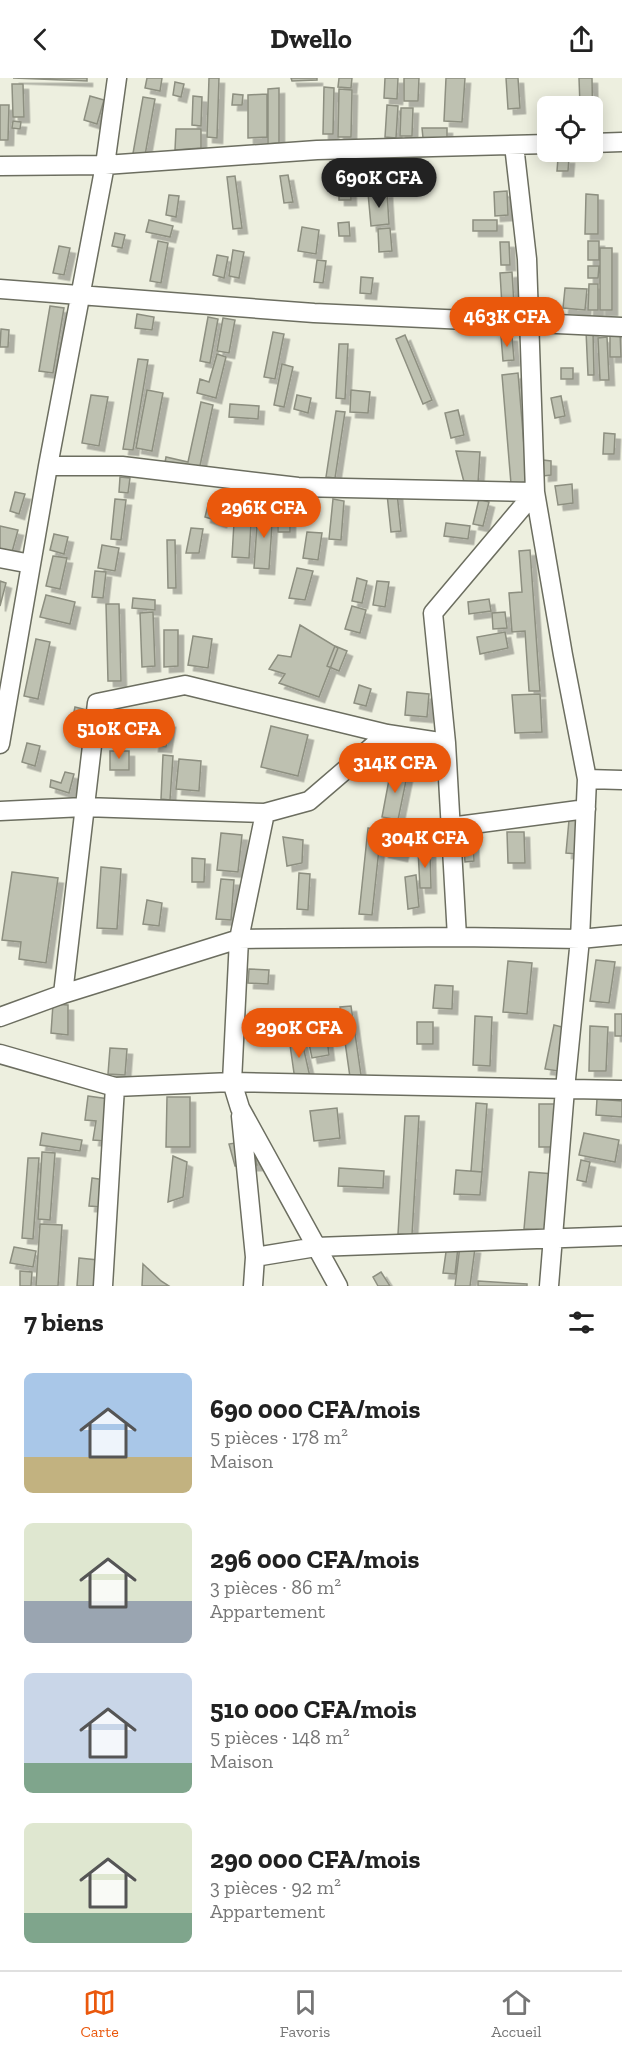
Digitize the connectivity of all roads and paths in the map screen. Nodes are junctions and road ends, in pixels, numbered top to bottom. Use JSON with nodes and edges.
{"nodes":[{"id":1,"x":117,"y":78,"type":"edge"},
{"id":2,"x":603,"y":142,"type":"edge"},
{"id":3,"x":622,"y":142,"type":"edge"},
{"id":4,"x":537,"y":144,"type":"edge"},
{"id":5,"x":514,"y":145,"type":"junction"},
{"id":6,"x":105,"y":165,"type":"junction"},
{"id":7,"x":0,"y":166,"type":"edge"},
{"id":8,"x":0,"y":289,"type":"edge"},
{"id":9,"x":80,"y":295,"type":"junction"},
{"id":10,"x":530,"y":324,"type":"junction"},
{"id":11,"x":622,"y":327,"type":"edge"},
{"id":12,"x":48,"y":466,"type":"junction"},
{"id":13,"x":535,"y":492,"type":"junction"},
{"id":14,"x":0,"y":558,"type":"edge"},
{"id":15,"x":31,"y":564,"type":"junction"},
{"id":16,"x":387,"y":734,"type":"junction"},
{"id":17,"x":0,"y":739,"type":"edge"},
{"id":18,"x":446,"y":743,"type":"junction"},
{"id":19,"x":587,"y":778,"type":"junction"},
{"id":20,"x":622,"y":780,"type":"edge"},
{"id":21,"x":84,"y":807,"type":"junction"},
{"id":22,"x":586,"y":809,"type":"junction"},
{"id":23,"x":0,"y":811,"type":"edge"},
{"id":24,"x":265,"y":813,"type":"junction"},
{"id":25,"x":450,"y":827,"type":"junction"},
{"id":26,"x":622,"y":935,"type":"edge"},
{"id":27,"x":457,"y":937,"type":"junction"},
{"id":28,"x":240,"y":939,"type":"junction"},
{"id":29,"x":579,"y":939,"type":"junction"},
{"id":30,"x":63,"y":994,"type":"junction"},
{"id":31,"x":0,"y":1017,"type":"edge"},
{"id":32,"x":0,"y":1054,"type":"edge"},
{"id":33,"x":232,"y":1082,"type":"junction"},
{"id":34,"x":115,"y":1088,"type":"junction"},
{"id":35,"x":565,"y":1089,"type":"junction"},
{"id":36,"x":622,"y":1090,"type":"edge"},
{"id":37,"x":240,"y":1108,"type":"junction"},
{"id":38,"x":622,"y":1236,"type":"edge"},
{"id":39,"x":555,"y":1238,"type":"junction"},
{"id":40,"x":316,"y":1247,"type":"junction"},
{"id":41,"x":255,"y":1257,"type":"junction"},
{"id":42,"x":103,"y":1286,"type":"edge"},
{"id":43,"x":253,"y":1286,"type":"edge"},
{"id":44,"x":338,"y":1286,"type":"edge"},
{"id":45,"x":549,"y":1286,"type":"edge"}],
"edges":[{"from":1,"to":6,"type":"street"},
{"from":2,"to":3,"type":"street"},
{"from":4,"to":5,"type":"street"},
{"from":5,"to":6,"type":"street"},
{"from":5,"to":10,"type":"street"},
{"from":6,"to":7,"type":"street"},
{"from":6,"to":9,"type":"street"},
{"from":8,"to":9,"type":"street"},
{"from":9,"to":10,"type":"street"},
{"from":9,"to":12,"type":"street"},
{"from":10,"to":11,"type":"street"},
{"from":10,"to":13,"type":"street"},
{"from":12,"to":13,"type":"street"},
{"from":12,"to":15,"type":"street"},
{"from":13,"to":18,"type":"street"},
{"from":13,"to":19,"type":"street"},
{"from":14,"to":15,"type":"street"},
{"from":15,"to":17,"type":"street"},
{"from":16,"to":18,"type":"street"},
{"from":16,"to":21,"type":"street"},
{"from":16,"to":24,"type":"street"},
{"from":18,"to":25,"type":"street"},
{"from":19,"to":20,"type":"street"},
{"from":19,"to":22,"type":"street"},
{"from":21,"to":23,"type":"street"},
{"from":21,"to":24,"type":"street"},
{"from":21,"to":30,"type":"street"},
{"from":22,"to":25,"type":"street"},
{"from":22,"to":29,"type":"street"},
{"from":24,"to":28,"type":"street"},
{"from":25,"to":27,"type":"street"},
{"from":26,"to":29,"type":"street"},
{"from":27,"to":28,"type":"street"},
{"from":27,"to":29,"type":"street"},
{"from":28,"to":30,"type":"street"},
{"from":28,"to":33,"type":"street"},
{"from":29,"to":35,"type":"street"},
{"from":30,"to":31,"type":"street"},
{"from":32,"to":34,"type":"street"},
{"from":33,"to":34,"type":"street"},
{"from":33,"to":35,"type":"street"},
{"from":33,"to":37,"type":"street"},
{"from":34,"to":42,"type":"street"},
{"from":35,"to":36,"type":"street"},
{"from":35,"to":39,"type":"street"},
{"from":37,"to":40,"type":"street"},
{"from":37,"to":41,"type":"street"},
{"from":38,"to":39,"type":"street"},
{"from":39,"to":40,"type":"street"},
{"from":39,"to":45,"type":"street"},
{"from":40,"to":41,"type":"street"},
{"from":40,"to":44,"type":"street"},
{"from":41,"to":43,"type":"street"}]}
